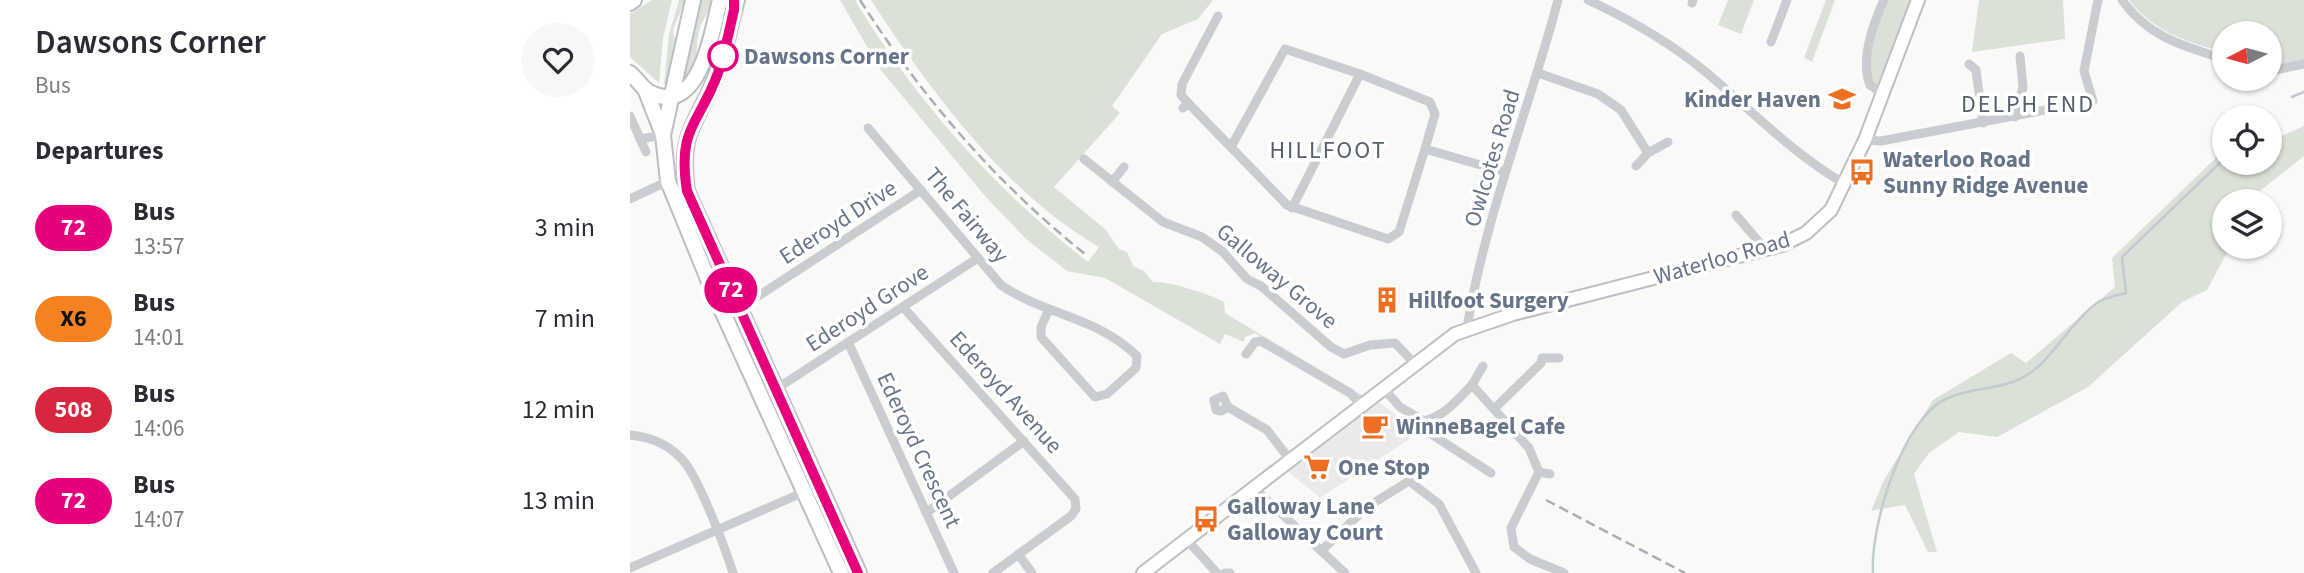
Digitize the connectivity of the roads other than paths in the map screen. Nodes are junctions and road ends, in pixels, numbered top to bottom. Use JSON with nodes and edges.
{"nodes":[{"id":1,"x":692,"y":0,"type":"edge"},
{"id":2,"x":720,"y":0,"type":"edge"},
{"id":3,"x":1558,"y":0,"type":"edge"},
{"id":4,"x":1588,"y":0,"type":"edge"},
{"id":5,"x":1787,"y":0,"type":"edge"},
{"id":6,"x":1884,"y":0,"type":"edge"},
{"id":7,"x":1918,"y":0,"type":"edge"},
{"id":8,"x":2098,"y":0,"type":"edge"},
{"id":9,"x":2122,"y":0,"type":"edge"},
{"id":10,"x":735,"y":3,"type":"edge"},
{"id":11,"x":1218,"y":16,"type":"dead end"},
{"id":12,"x":1771,"y":42,"type":"dead end"},
{"id":13,"x":2020,"y":56,"type":"dead end"},
{"id":14,"x":2212,"y":56,"type":"edge"},
{"id":15,"x":1969,"y":64,"type":"dead end"},
{"id":16,"x":2304,"y":64,"type":"edge"},
{"id":17,"x":2282,"y":69,"type":"edge"},
{"id":18,"x":630,"y":73,"type":"edge"},
{"id":19,"x":1538,"y":73,"type":"junction"},
{"id":20,"x":1360,"y":74,"type":"junction"},
{"id":21,"x":645,"y":89,"type":"junction"},
{"id":22,"x":1883,"y":94,"type":"junction"},
{"id":23,"x":673,"y":95,"type":"junction"},
{"id":24,"x":630,"y":116,"type":"edge"},
{"id":25,"x":2015,"y":117,"type":"junction"},
{"id":26,"x":1983,"y":123,"type":"junction"},
{"id":27,"x":868,"y":128,"type":"dead end"},
{"id":28,"x":663,"y":135,"type":"junction"},
{"id":29,"x":640,"y":139,"type":"junction"},
{"id":30,"x":1865,"y":140,"type":"junction"},
{"id":31,"x":1668,"y":142,"type":"dead end"},
{"id":32,"x":1231,"y":147,"type":"junction"},
{"id":33,"x":1425,"y":149,"type":"junction"},
{"id":34,"x":646,"y":152,"type":"dead end"},
{"id":35,"x":1648,"y":153,"type":"junction"},
{"id":36,"x":1084,"y":159,"type":"dead end"},
{"id":37,"x":1636,"y":166,"type":"dead end"},
{"id":38,"x":1124,"y":167,"type":"dead end"},
{"id":39,"x":1505,"y":172,"type":"junction"},
{"id":40,"x":668,"y":181,"type":"junction"},
{"id":41,"x":1112,"y":182,"type":"junction"},
{"id":42,"x":1845,"y":184,"type":"junction"},
{"id":43,"x":921,"y":190,"type":"junction"},
{"id":44,"x":630,"y":199,"type":"edge"},
{"id":45,"x":1292,"y":208,"type":"junction"},
{"id":46,"x":1736,"y":215,"type":"dead end"},
{"id":47,"x":1765,"y":249,"type":"junction"},
{"id":48,"x":978,"y":258,"type":"junction"},
{"id":49,"x":903,"y":307,"type":"junction"},
{"id":50,"x":740,"y":309,"type":"junction"},
{"id":51,"x":1049,"y":309,"type":"junction"},
{"id":52,"x":1467,"y":328,"type":"junction"},
{"id":53,"x":848,"y":342,"type":"junction"},
{"id":54,"x":1246,"y":354,"type":"dead end"},
{"id":55,"x":1559,"y":358,"type":"dead end"},
{"id":56,"x":1415,"y":364,"type":"junction"},
{"id":57,"x":1483,"y":366,"type":"dead end"},
{"id":58,"x":1472,"y":385,"type":"junction"},
{"id":59,"x":776,"y":389,"type":"junction"},
{"id":60,"x":1385,"y":390,"type":"junction"},
{"id":61,"x":1228,"y":407,"type":"dead end"},
{"id":62,"x":1363,"y":407,"type":"junction"},
{"id":63,"x":1494,"y":409,"type":"junction"},
{"id":64,"x":1424,"y":421,"type":"junction"},
{"id":65,"x":630,"y":435,"type":"edge"},
{"id":66,"x":1024,"y":441,"type":"junction"},
{"id":67,"x":1291,"y":461,"type":"junction"},
{"id":68,"x":1539,"y":472,"type":"junction"},
{"id":69,"x":1491,"y":473,"type":"dead end"},
{"id":70,"x":1550,"y":474,"type":"dead end"},
{"id":71,"x":1254,"y":488,"type":"junction"},
{"id":72,"x":804,"y":492,"type":"junction"},
{"id":73,"x":926,"y":513,"type":"junction"},
{"id":74,"x":717,"y":531,"type":"junction"},
{"id":75,"x":1187,"y":540,"type":"junction"},
{"id":76,"x":1321,"y":551,"type":"junction"},
{"id":77,"x":1018,"y":555,"type":"junction"},
{"id":78,"x":644,"y":562,"type":"junction"},
{"id":79,"x":630,"y":568,"type":"edge"},
{"id":80,"x":647,"y":573,"type":"edge"},
{"id":81,"x":733,"y":573,"type":"edge"},
{"id":82,"x":841,"y":573,"type":"edge"},
{"id":83,"x":859,"y":573,"type":"edge"},
{"id":84,"x":954,"y":573,"type":"edge"},
{"id":85,"x":993,"y":573,"type":"edge"},
{"id":86,"x":1032,"y":573,"type":"edge"},
{"id":87,"x":1143,"y":573,"type":"edge"},
{"id":88,"x":1217,"y":573,"type":"edge"},
{"id":89,"x":1345,"y":573,"type":"edge"},
{"id":90,"x":1476,"y":573,"type":"edge"},
{"id":91,"x":1564,"y":573,"type":"edge"}],
"edges":[{"from":1,"to":23,"type":"highway"},
{"from":2,"to":23,"type":"highway"},
{"from":3,"to":19,"type":"street","name":"Owlcotes Road"},
{"from":4,"to":42,"type":"street"},
{"from":5,"to":12,"type":"street"},
{"from":6,"to":22,"type":"street"},
{"from":7,"to":22,"type":"main road","name":"Waterloo Road"},
{"from":8,"to":25,"type":"street"},
{"from":9,"to":14,"type":"street"},
{"from":10,"to":50,"type":"highway"},
{"from":11,"to":32,"type":"street"},
{"from":13,"to":25,"type":"street"},
{"from":15,"to":26,"type":"street"},
{"from":16,"to":17,"type":"street"},
{"from":18,"to":21,"type":"highway"},
{"from":19,"to":35,"type":"street"},
{"from":19,"to":39,"type":"street","name":"Owlcotes Road"},
{"from":20,"to":32,"type":"street"},
{"from":20,"to":33,"type":"street"},
{"from":20,"to":45,"type":"street"},
{"from":21,"to":23,"type":"highway"},
{"from":21,"to":28,"type":"highway"},
{"from":22,"to":30,"type":"main road","name":"Waterloo Road"},
{"from":23,"to":28,"type":"highway"},
{"from":24,"to":29,"type":"street"},
{"from":25,"to":26,"type":"street"},
{"from":26,"to":30,"type":"street"},
{"from":27,"to":43,"type":"street","name":"The Fairway"},
{"from":28,"to":29,"type":"street"},
{"from":28,"to":40,"type":"highway"},
{"from":29,"to":34,"type":"street"},
{"from":30,"to":42,"type":"main road","name":"Waterloo Road"},
{"from":31,"to":35,"type":"street"},
{"from":32,"to":45,"type":"street"},
{"from":33,"to":39,"type":"street"},
{"from":33,"to":45,"type":"street"},
{"from":35,"to":37,"type":"street"},
{"from":36,"to":41,"type":"street","name":"Galloway Grove"},
{"from":38,"to":41,"type":"street"},
{"from":39,"to":52,"type":"street","name":"Owlcotes Road"},
{"from":40,"to":44,"type":"street"},
{"from":40,"to":72,"type":"highway"},
{"from":41,"to":56,"type":"street","name":"Galloway Grove"},
{"from":42,"to":47,"type":"main road","name":"Waterloo Road"},
{"from":43,"to":48,"type":"street","name":"The Fairway"},
{"from":43,"to":50,"type":"street","name":"Ederoyd Drive"},
{"from":46,"to":47,"type":"street"},
{"from":47,"to":52,"type":"main road","name":"Waterloo Road"},
{"from":48,"to":49,"type":"street","name":"Ederoyd Grove"},
{"from":48,"to":51,"type":"street","name":"The Fairway"},
{"from":49,"to":53,"type":"street","name":"Ederoyd Grove"},
{"from":49,"to":66,"type":"street","name":"Ederoyd Avenue"},
{"from":50,"to":59,"type":"highway"},
{"from":51,"to":51,"type":"street","name":"The Fairway"},
{"from":52,"to":56,"type":"main road","name":"Waterloo Road"},
{"from":53,"to":59,"type":"street","name":"Ederoyd Grove"},
{"from":53,"to":73,"type":"street","name":"Ederoyd Crescent"},
{"from":54,"to":62,"type":"street"},
{"from":55,"to":63,"type":"street"},
{"from":56,"to":60,"type":"main road","name":"Waterloo Road"},
{"from":57,"to":58,"type":"street"},
{"from":58,"to":63,"type":"street"},
{"from":58,"to":64,"type":"street"},
{"from":59,"to":83,"type":"highway"},
{"from":60,"to":62,"type":"main road","name":"Waterloo Road"},
{"from":60,"to":64,"type":"street"},
{"from":61,"to":67,"type":"street"},
{"from":62,"to":67,"type":"main road","name":"Waterloo Road"},
{"from":63,"to":68,"type":"street"},
{"from":64,"to":69,"type":"street"},
{"from":65,"to":74,"type":"street"},
{"from":66,"to":73,"type":"street"},
{"from":66,"to":77,"type":"street","name":"Ederoyd Avenue"},
{"from":67,"to":71,"type":"main road","name":"Waterloo Road"},
{"from":68,"to":70,"type":"street"},
{"from":68,"to":91,"type":"street"},
{"from":71,"to":75,"type":"main road","name":"Waterloo Road"},
{"from":71,"to":76,"type":"street"},
{"from":72,"to":74,"type":"street"},
{"from":72,"to":82,"type":"highway"},
{"from":73,"to":84,"type":"street","name":"Ederoyd Crescent"},
{"from":74,"to":78,"type":"street"},
{"from":74,"to":81,"type":"street"},
{"from":75,"to":87,"type":"main road","name":"Waterloo Road"},
{"from":75,"to":88,"type":"street"},
{"from":76,"to":89,"type":"street"},
{"from":76,"to":90,"type":"street"},
{"from":77,"to":85,"type":"street"},
{"from":77,"to":86,"type":"street"},
{"from":78,"to":79,"type":"street"},
{"from":78,"to":80,"type":"street"}]}
